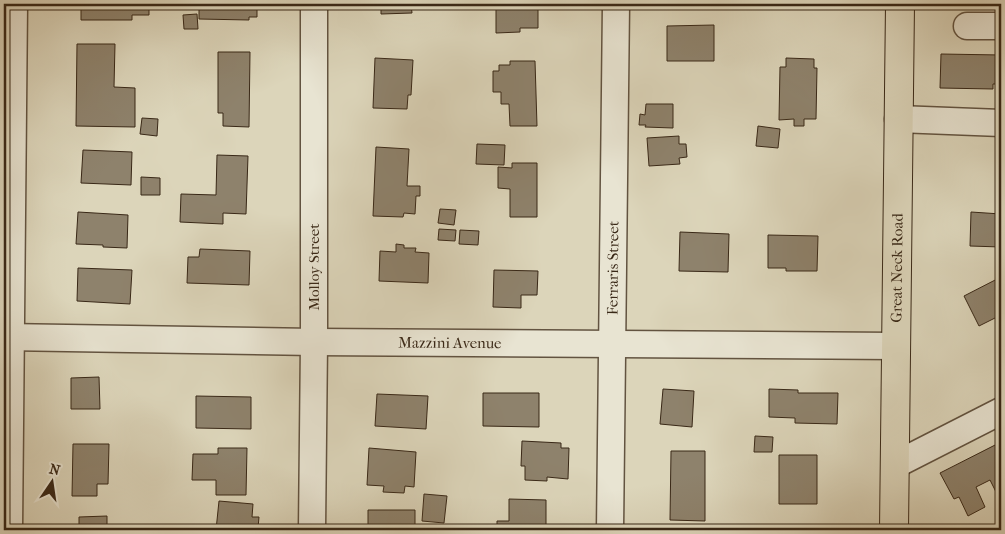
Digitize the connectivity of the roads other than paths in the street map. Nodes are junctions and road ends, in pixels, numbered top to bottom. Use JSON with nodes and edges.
{"nodes":[{"id":1,"x":14,"y":4,"type":"edge"},
{"id":2,"x":314,"y":4,"type":"edge"},
{"id":3,"x":616,"y":4,"type":"edge"},
{"id":4,"x":900,"y":4,"type":"edge"},
{"id":5,"x":966,"y":26,"type":"dead end"},
{"id":6,"x":1001,"y":26,"type":"edge"},
{"id":7,"x":898,"y":119,"type":"junction"},
{"id":8,"x":1001,"y":123,"type":"edge"},
{"id":9,"x":8,"y":337,"type":"edge"},
{"id":10,"x":314,"y":342,"type":"junction"},
{"id":11,"x":612,"y":344,"type":"junction"},
{"id":12,"x":896,"y":346,"type":"junction"},
{"id":13,"x":1001,"y":411,"type":"edge"},
{"id":14,"x":895,"y":465,"type":"junction"},
{"id":15,"x":9,"y":530,"type":"edge"},
{"id":16,"x":312,"y":530,"type":"edge"},
{"id":17,"x":610,"y":530,"type":"edge"},
{"id":18,"x":894,"y":530,"type":"edge"}],
"edges":[{"from":1,"to":9,"type":"street"},
{"from":2,"to":10,"type":"street","name":"Molloy Street"},
{"from":3,"to":11,"type":"street","name":"Ferraris Street"},
{"from":4,"to":7,"type":"main road","name":"Great Neck Road"},
{"from":5,"to":6,"type":"street"},
{"from":7,"to":8,"type":"street"},
{"from":7,"to":12,"type":"main road","name":"Great Neck Road"},
{"from":9,"to":10,"type":"street","name":"Mazzini Avenue"},
{"from":9,"to":15,"type":"street"},
{"from":10,"to":11,"type":"street","name":"Mazzini Avenue"},
{"from":10,"to":16,"type":"street","name":"Molloy Street"},
{"from":11,"to":12,"type":"street","name":"Mazzini Avenue"},
{"from":11,"to":17,"type":"street","name":"Ferraris Street"},
{"from":12,"to":14,"type":"main road","name":"Great Neck Road"},
{"from":13,"to":14,"type":"street"},
{"from":14,"to":18,"type":"main road","name":"Great Neck Road"}]}
